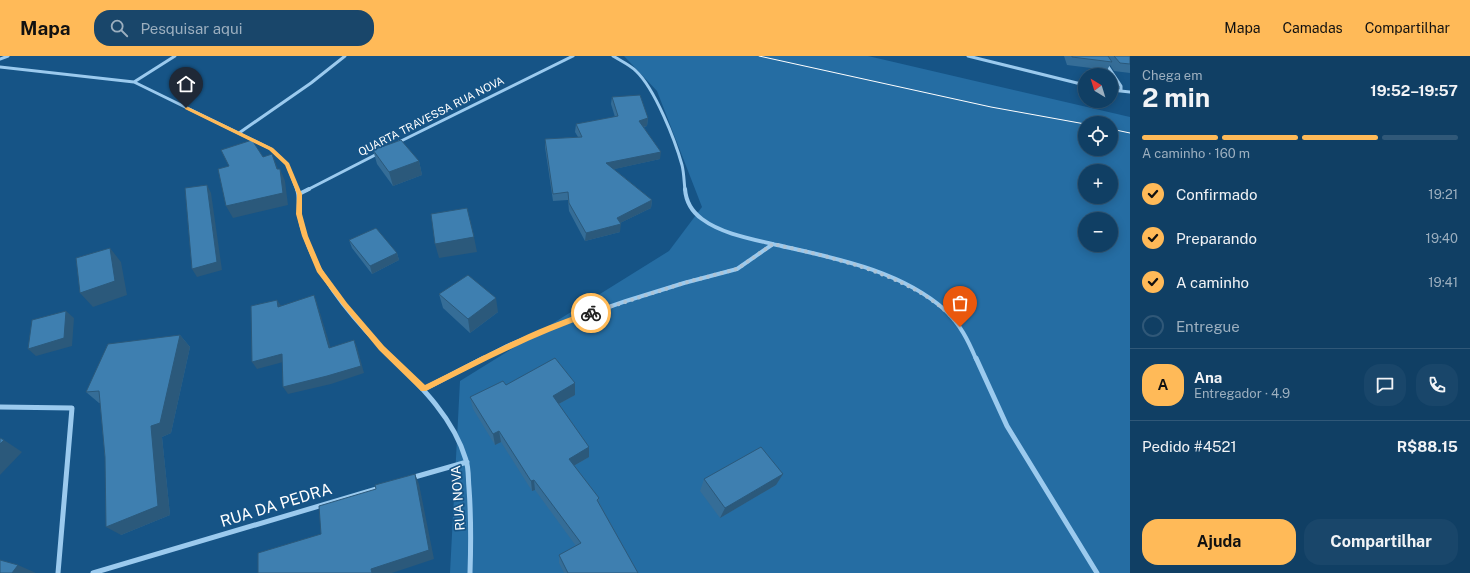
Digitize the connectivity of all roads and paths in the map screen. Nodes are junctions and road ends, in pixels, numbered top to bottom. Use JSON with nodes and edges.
{"nodes":[{"id":1,"x":8,"y":56,"type":"edge"},
{"id":2,"x":175,"y":56,"type":"edge"},
{"id":3,"x":345,"y":56,"type":"edge"},
{"id":4,"x":573,"y":56,"type":"edge"},
{"id":5,"x":613,"y":56,"type":"edge"},
{"id":6,"x":968,"y":56,"type":"edge"},
{"id":7,"x":1101,"y":56,"type":"edge"},
{"id":8,"x":0,"y":59,"type":"edge"},
{"id":9,"x":0,"y":67,"type":"edge"},
{"id":10,"x":134,"y":82,"type":"junction"},
{"id":11,"x":1078,"y":83,"type":"edge"},
{"id":12,"x":1121,"y":90,"type":"joint"},
{"id":13,"x":1130,"y":92,"type":"edge"},
{"id":14,"x":239,"y":133,"type":"junction"},
{"id":15,"x":396,"y":143,"type":"edge"},
{"id":16,"x":382,"y":151,"type":"edge"},
{"id":17,"x":299,"y":194,"type":"junction"},
{"id":18,"x":773,"y":244,"type":"junction"},
{"id":19,"x":424,"y":389,"type":"junction"},
{"id":20,"x":0,"y":407,"type":"edge"},
{"id":21,"x":467,"y":462,"type":"junction"},
{"id":22,"x":406,"y":480,"type":"edge"},
{"id":23,"x":383,"y":487,"type":"edge"},
{"id":24,"x":58,"y":573,"type":"edge"},
{"id":25,"x":93,"y":573,"type":"edge"},
{"id":26,"x":470,"y":573,"type":"edge"},
{"id":27,"x":1097,"y":573,"type":"edge"}],
"edges":[{"from":1,"to":8,"type":"street"},
{"from":2,"to":10,"type":"street"},
{"from":3,"to":14,"type":"street"},
{"from":4,"to":15,"type":"street","name":"QUARTA TRAVESSA RUA NOVA"},
{"from":5,"to":18,"type":"street"},
{"from":6,"to":11,"type":"street"},
{"from":7,"to":12,"type":"street"},
{"from":9,"to":10,"type":"street","name":"RUA NOVA"},
{"from":10,"to":14,"type":"street","name":"RUA NOVA"},
{"from":12,"to":13,"type":"street"},
{"from":14,"to":17,"type":"street","name":"RUA NOVA"},
{"from":16,"to":17,"type":"street","name":"QUARTA TRAVESSA RUA NOVA"},
{"from":17,"to":19,"type":"street","name":"RUA NOVA"},
{"from":18,"to":19,"type":"street"},
{"from":18,"to":27,"type":"street"},
{"from":19,"to":21,"type":"street","name":"RUA NOVA"},
{"from":20,"to":24,"type":"street"},
{"from":21,"to":22,"type":"street"},
{"from":21,"to":26,"type":"street","name":"RUA NOVA"},
{"from":23,"to":25,"type":"street","name":"RUA DA PEDRA"}]}
